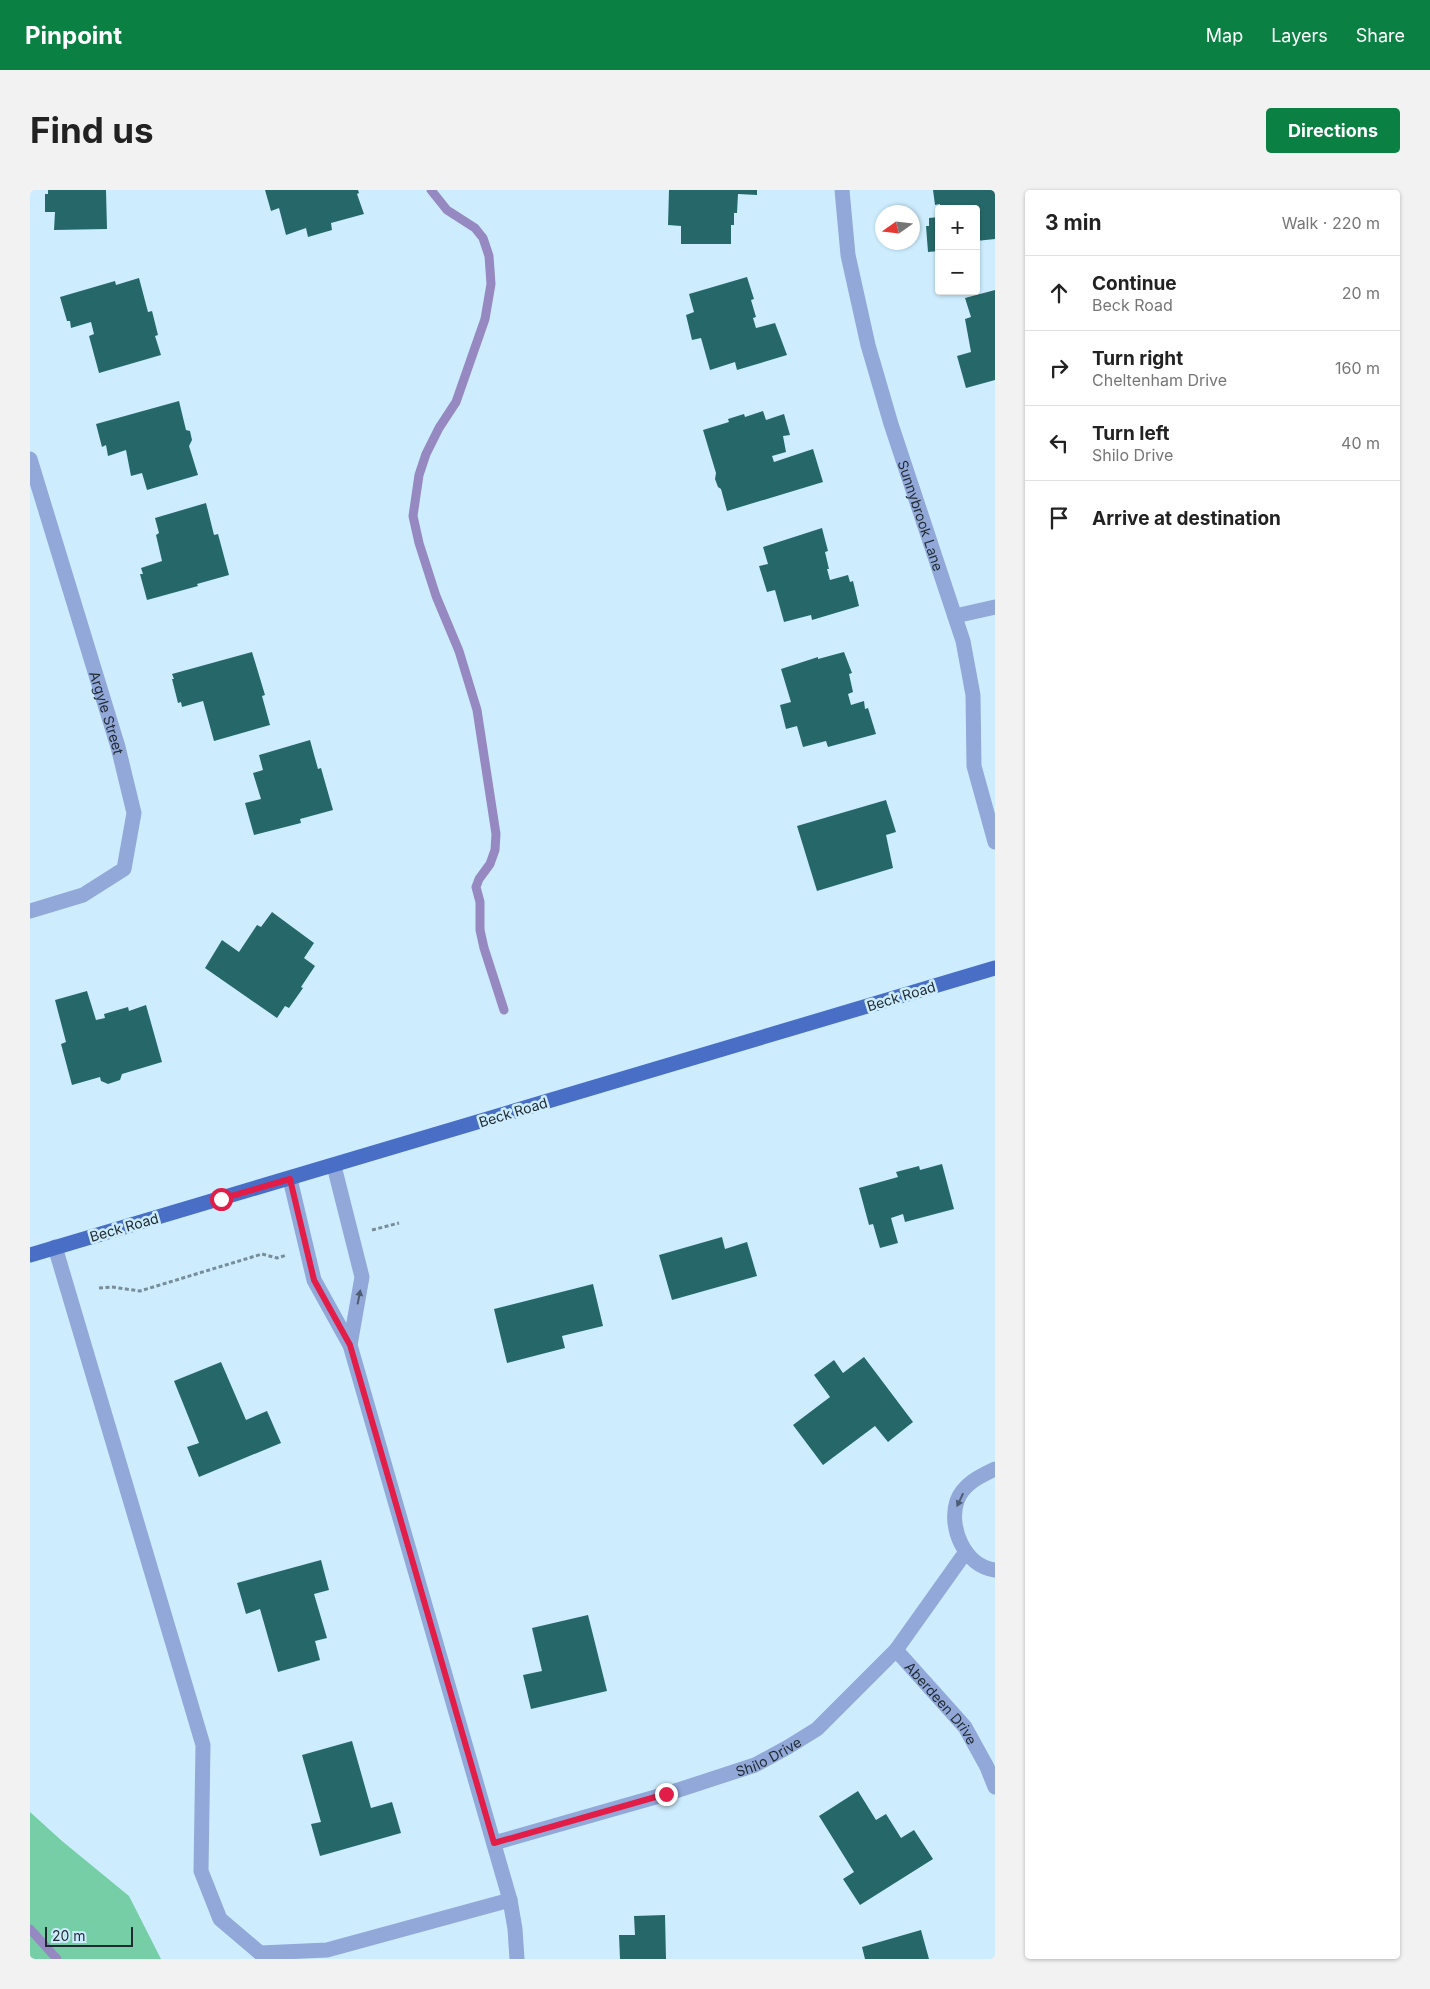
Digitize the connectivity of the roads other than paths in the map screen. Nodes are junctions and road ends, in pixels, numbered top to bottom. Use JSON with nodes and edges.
{"nodes":[{"id":1,"x":842,"y":190,"type":"edge"},
{"id":2,"x":30,"y":459,"type":"edge"},
{"id":3,"x":995,"y":607,"type":"edge"},
{"id":4,"x":955,"y":616,"type":"junction"},
{"id":5,"x":995,"y":842,"type":"edge"},
{"id":6,"x":30,"y":911,"type":"edge"},
{"id":7,"x":995,"y":968,"type":"edge"},
{"id":8,"x":334,"y":1166,"type":"junction"},
{"id":9,"x":290,"y":1179,"type":"junction"},
{"id":10,"x":56,"y":1247,"type":"junction"},
{"id":11,"x":30,"y":1255,"type":"edge"},
{"id":12,"x":350,"y":1345,"type":"junction"},
{"id":13,"x":995,"y":1469,"type":"edge"},
{"id":14,"x":965,"y":1553,"type":"junction"},
{"id":15,"x":995,"y":1570,"type":"edge"},
{"id":16,"x":896,"y":1650,"type":"junction"},
{"id":17,"x":995,"y":1787,"type":"edge"},
{"id":18,"x":494,"y":1843,"type":"junction"},
{"id":19,"x":510,"y":1900,"type":"junction"},
{"id":20,"x":517,"y":1959,"type":"edge"}],
"edges":[{"from":1,"to":4,"type":"street","name":"Sunnybrook Lane"},
{"from":2,"to":6,"type":"street","name":"Argyle Street"},
{"from":3,"to":4,"type":"street"},
{"from":4,"to":5,"type":"street","name":"Sunnybrook Lane"},
{"from":7,"to":8,"type":"main road","name":"Beck Road"},
{"from":8,"to":9,"type":"main road","name":"Beck Road"},
{"from":12,"to":8,"type":"street","one_way":true},
{"from":9,"to":10,"type":"main road","name":"Beck Road"},
{"from":9,"to":12,"type":"street"},
{"from":10,"to":11,"type":"main road","name":"Beck Road"},
{"from":10,"to":19,"type":"street"},
{"from":12,"to":18,"type":"street"},
{"from":13,"to":14,"type":"street","one_way":true},
{"from":14,"to":15,"type":"street"},
{"from":14,"to":16,"type":"street","name":"Shilo Drive"},
{"from":16,"to":17,"type":"street","name":"Aberdeen Drive"},
{"from":16,"to":18,"type":"street","name":"Shilo Drive"},
{"from":18,"to":19,"type":"street"},
{"from":19,"to":20,"type":"street"}]}
